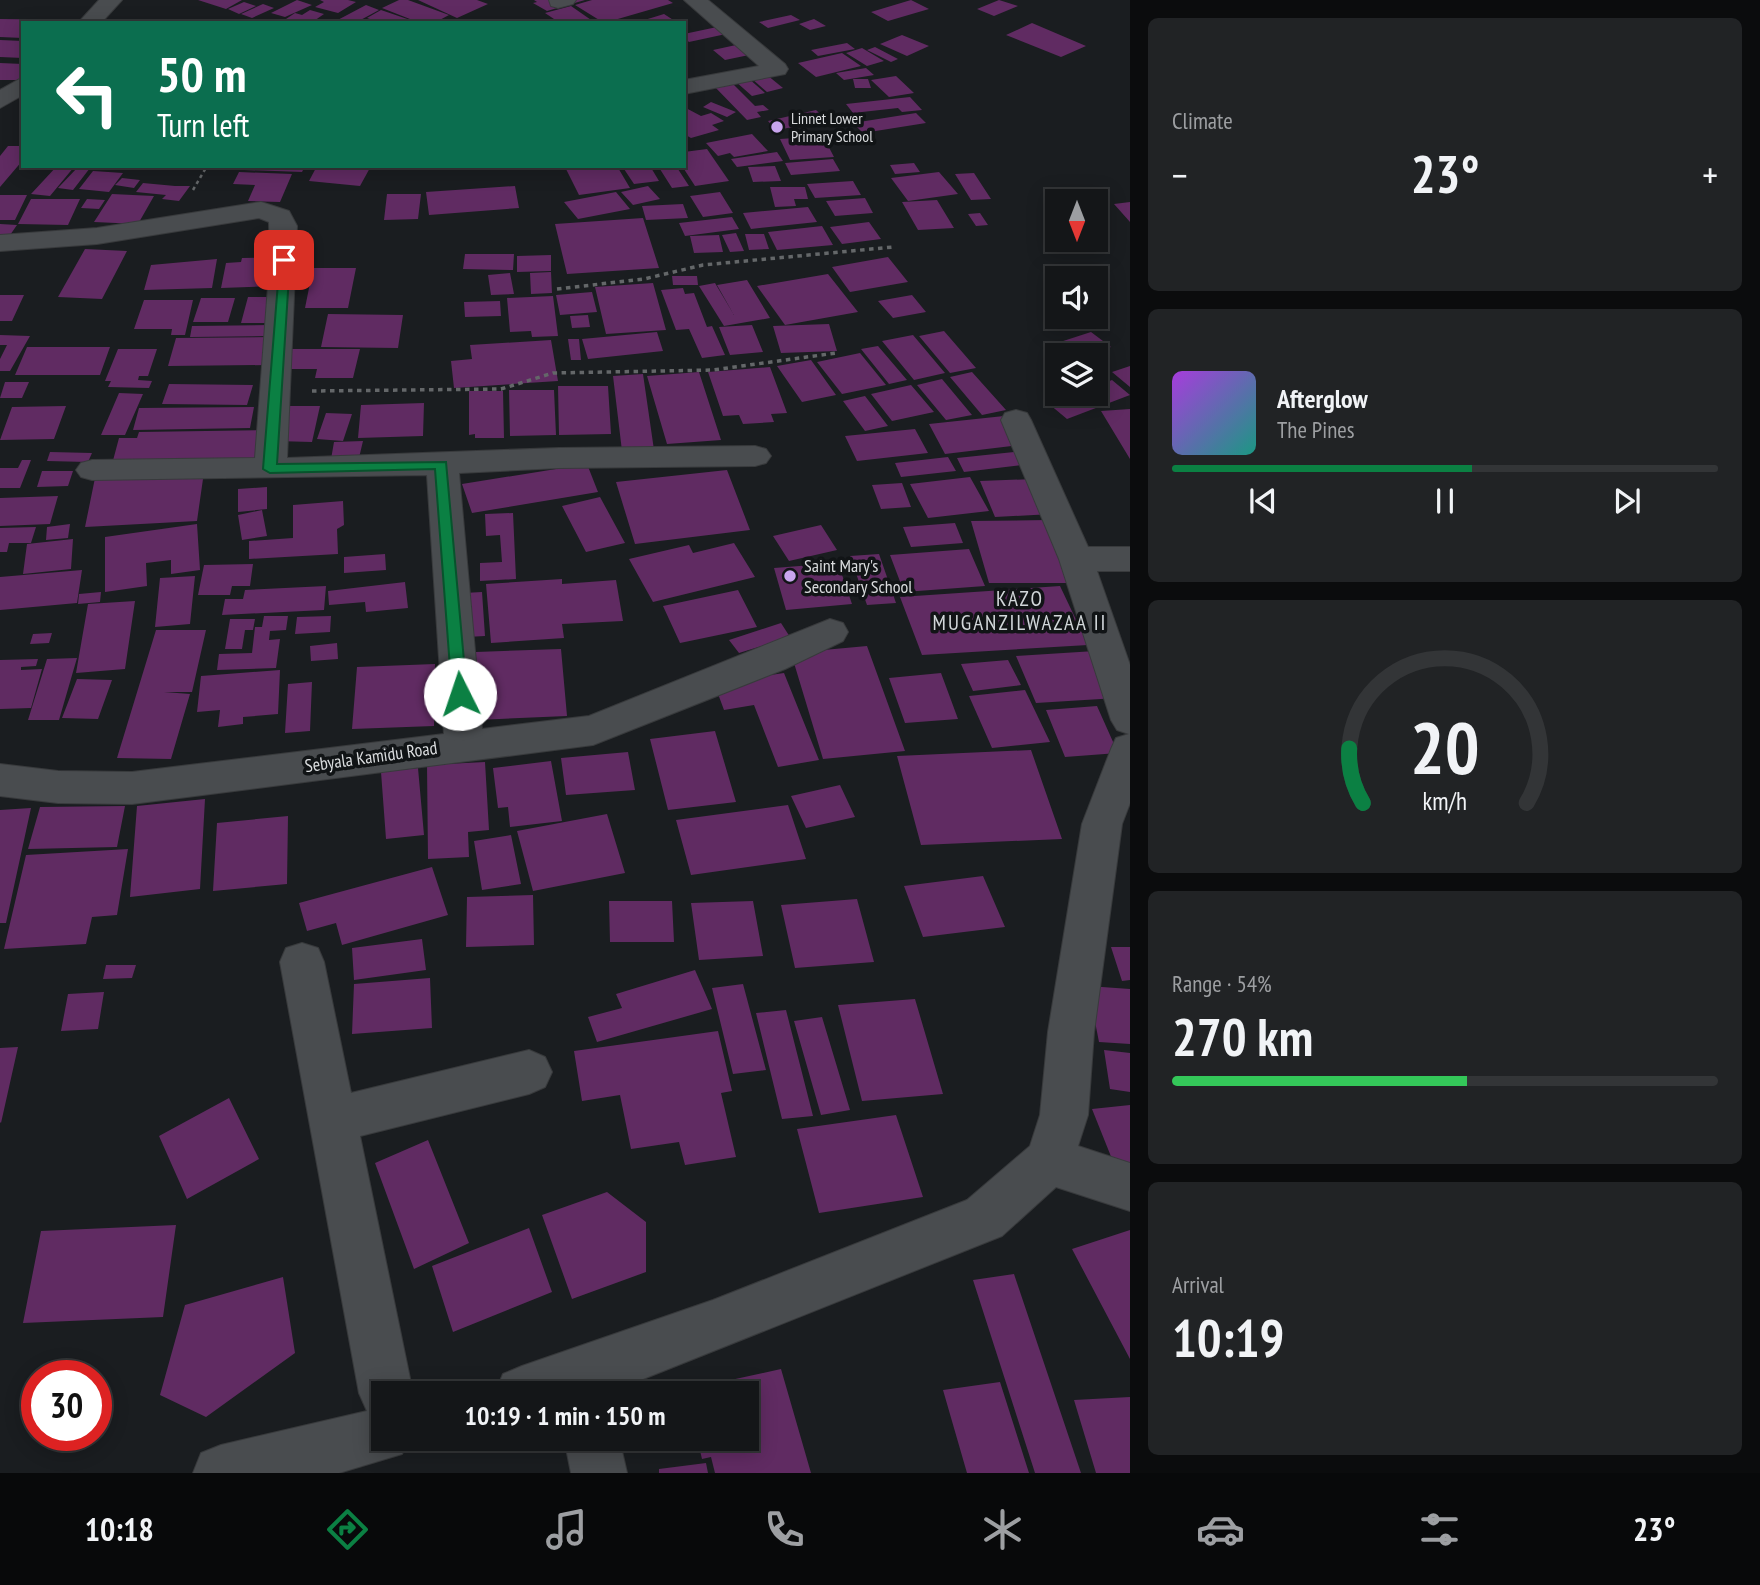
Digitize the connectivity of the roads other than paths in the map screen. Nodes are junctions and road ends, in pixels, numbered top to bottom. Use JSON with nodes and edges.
{"nodes":[{"id":1,"x":111,"y":0,"type":"edge"},
{"id":2,"x":695,"y":0,"type":"edge"},
{"id":3,"x":91,"y":21,"type":"edge"},
{"id":4,"x":21,"y":86,"type":"edge"},
{"id":5,"x":686,"y":87,"type":"edge"},
{"id":6,"x":0,"y":102,"type":"edge"},
{"id":7,"x":0,"y":243,"type":"edge"},
{"id":8,"x":1016,"y":421,"type":"dead end"},
{"id":9,"x":755,"y":456,"type":"dead end"},
{"id":10,"x":442,"y":465,"type":"junction"},
{"id":11,"x":270,"y":469,"type":"junction"},
{"id":12,"x":92,"y":470,"type":"dead end"},
{"id":13,"x":1076,"y":559,"type":"junction"},
{"id":14,"x":1130,"y":559,"type":"edge"},
{"id":15,"x":830,"y":632,"type":"dead end"},
{"id":16,"x":1130,"y":720,"type":"edge"},
{"id":17,"x":464,"y":745,"type":"junction"},
{"id":18,"x":1130,"y":749,"type":"edge"},
{"id":19,"x":0,"y":780,"type":"edge"},
{"id":20,"x":1116,"y":825,"type":"edge"},
{"id":21,"x":302,"y":962,"type":"dead end"},
{"id":22,"x":529,"y":1072,"type":"dead end"},
{"id":23,"x":334,"y":1120,"type":"junction"},
{"id":24,"x":1049,"y":1161,"type":"junction"},
{"id":25,"x":1130,"y":1188,"type":"edge"},
{"id":26,"x":384,"y":1381,"type":"edge"},
{"id":27,"x":588,"y":1381,"type":"edge"},
{"id":28,"x":371,"y":1438,"type":"edge"},
{"id":29,"x":594,"y":1451,"type":"edge"},
{"id":30,"x":221,"y":1473,"type":"edge"},
{"id":31,"x":599,"y":1473,"type":"edge"}],
"edges":[{"from":1,"to":3,"type":"street"},
{"from":2,"to":5,"type":"street"},
{"from":4,"to":6,"type":"street"},
{"from":7,"to":11,"type":"street"},
{"from":8,"to":13,"type":"street"},
{"from":9,"to":10,"type":"street"},
{"from":10,"to":11,"type":"street"},
{"from":10,"to":17,"type":"street"},
{"from":11,"to":12,"type":"street"},
{"from":13,"to":14,"type":"street"},
{"from":13,"to":16,"type":"street"},
{"from":15,"to":17,"type":"street","name":"Sebyala Kamidu Road"},
{"from":17,"to":19,"type":"street","name":"Sebyala Kamidu Road"},
{"from":18,"to":20,"type":"street"},
{"from":20,"to":24,"type":"street"},
{"from":21,"to":23,"type":"street"},
{"from":22,"to":23,"type":"street"},
{"from":23,"to":26,"type":"street"},
{"from":24,"to":25,"type":"street"},
{"from":24,"to":27,"type":"street"},
{"from":28,"to":30,"type":"street"},
{"from":29,"to":31,"type":"street"}]}
